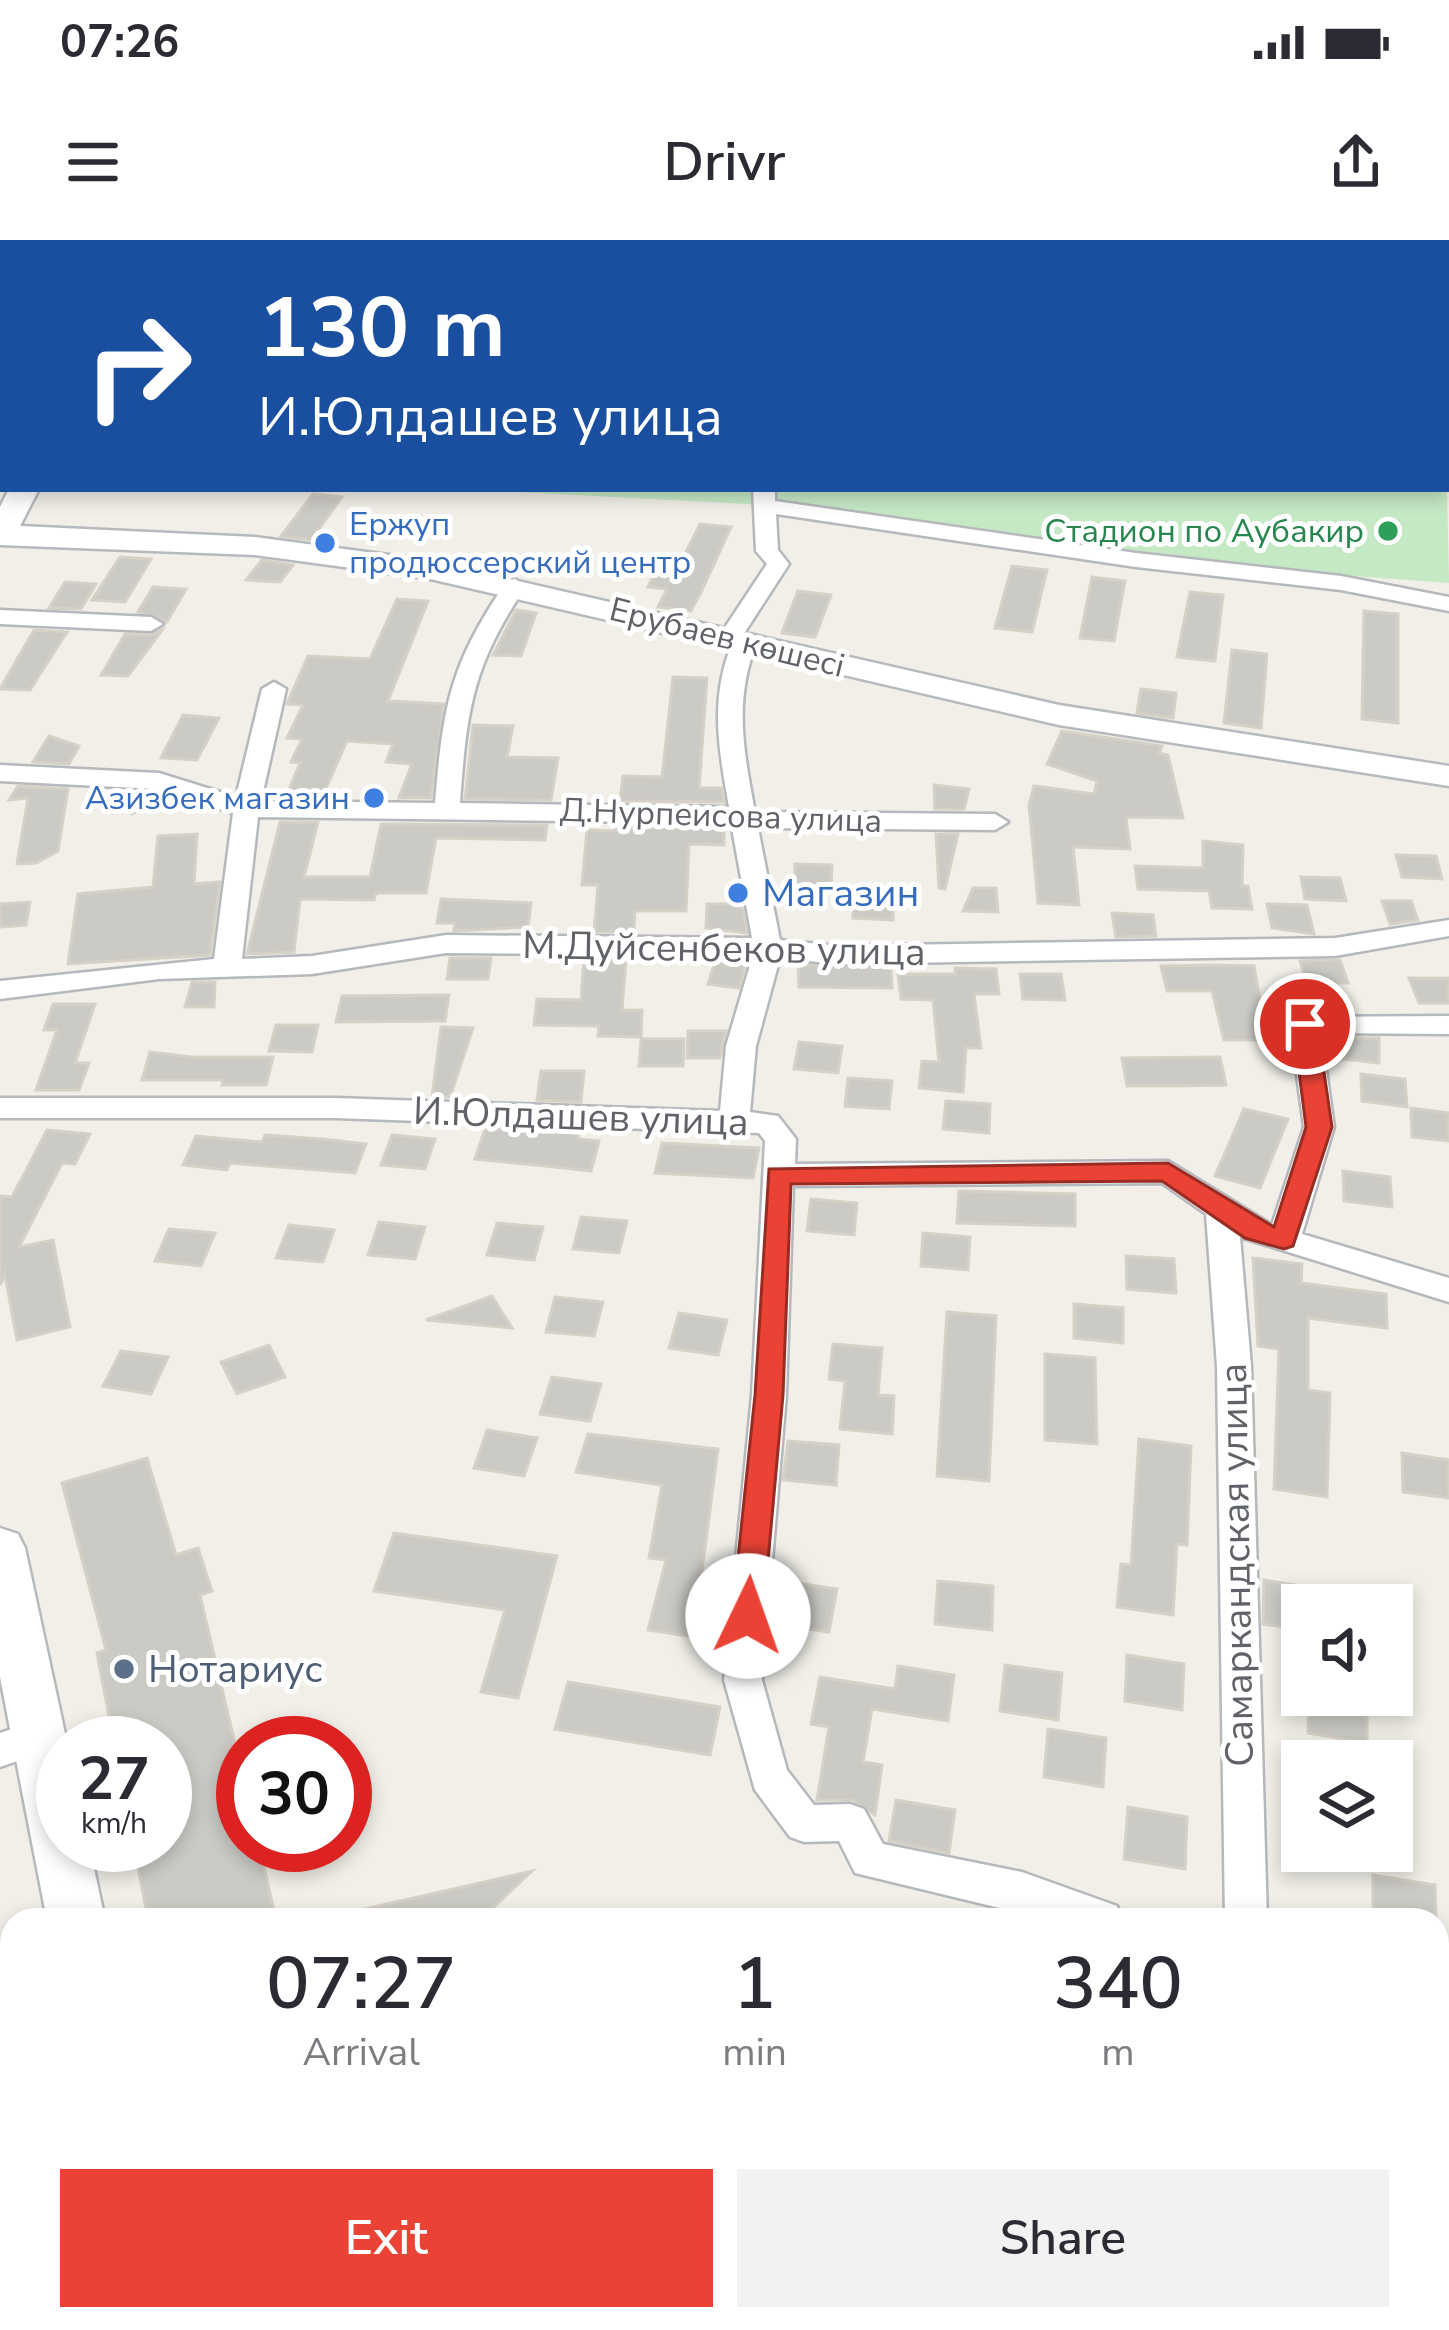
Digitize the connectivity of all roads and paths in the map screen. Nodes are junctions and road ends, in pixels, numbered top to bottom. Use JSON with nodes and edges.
{"nodes":[{"id":1,"x":22,"y":492,"type":"edge"},
{"id":2,"x":765,"y":497,"type":"edge"},
{"id":3,"x":0,"y":535,"type":"edge"},
{"id":4,"x":514,"y":586,"type":"junction"},
{"id":5,"x":1449,"y":604,"type":"edge"},
{"id":6,"x":0,"y":617,"type":"edge"},
{"id":7,"x":151,"y":624,"type":"dead end"},
{"id":8,"x":738,"y":640,"type":"junction"},
{"id":9,"x":274,"y":689,"type":"dead end"},
{"id":10,"x":0,"y":772,"type":"edge"},
{"id":11,"x":1449,"y":776,"type":"edge"},
{"id":12,"x":246,"y":809,"type":"junction"},
{"id":13,"x":447,"y":810,"type":"junction"},
{"id":14,"x":743,"y":818,"type":"junction"},
{"id":15,"x":995,"y":822,"type":"dead end"},
{"id":16,"x":1449,"y":928,"type":"edge"},
{"id":17,"x":768,"y":951,"type":"junction"},
{"id":18,"x":227,"y":969,"type":"junction"},
{"id":19,"x":0,"y":990,"type":"edge"},
{"id":20,"x":1449,"y":1025,"type":"edge"},
{"id":21,"x":0,"y":1108,"type":"edge"},
{"id":22,"x":734,"y":1122,"type":"junction"},
{"id":23,"x":778,"y":1175,"type":"junction"},
{"id":24,"x":1222,"y":1210,"type":"junction"},
{"id":25,"x":1284,"y":1239,"type":"junction"},
{"id":26,"x":1449,"y":1290,"type":"edge"},
{"id":27,"x":0,"y":1548,"type":"edge"},
{"id":28,"x":19,"y":1743,"type":"edge"},
{"id":29,"x":72,"y":1908,"type":"edge"},
{"id":30,"x":1069,"y":1908,"type":"edge"},
{"id":31,"x":1246,"y":1908,"type":"edge"}],
"edges":[{"from":1,"to":3,"type":"main road"},
{"from":2,"to":5,"type":"street"},
{"from":2,"to":8,"type":"street"},
{"from":3,"to":4,"type":"main road","name":"Ерубаев көшесі"},
{"from":4,"to":8,"type":"main road","name":"Ерубаев көшесі"},
{"from":4,"to":13,"type":"street"},
{"from":6,"to":7,"type":"street"},
{"from":8,"to":11,"type":"main road","name":"Ерубаев көшесі"},
{"from":8,"to":14,"type":"street"},
{"from":9,"to":12,"type":"street"},
{"from":10,"to":12,"type":"street","name":"Д.Нурпеисова улица"},
{"from":12,"to":13,"type":"street","name":"Д.Нурпеисова улица"},
{"from":12,"to":18,"type":"street"},
{"from":13,"to":14,"type":"street","name":"Д.Нурпеисова улица"},
{"from":14,"to":15,"type":"street","name":"Д.Нурпеисова улица"},
{"from":14,"to":17,"type":"street"},
{"from":16,"to":17,"type":"street","name":"М.Дуйсенбеков улица"},
{"from":17,"to":18,"type":"street","name":"М.Дуйсенбеков улица"},
{"from":17,"to":22,"type":"street"},
{"from":18,"to":19,"type":"street","name":"М.Дуйсенбеков улица"},
{"from":20,"to":25,"type":"street"},
{"from":21,"to":22,"type":"street","name":"И.Юлдашев улица"},
{"from":22,"to":23,"type":"street","name":"И.Юлдашев улица"},
{"from":23,"to":24,"type":"street","name":"И.Юлдашев улица"},
{"from":23,"to":30,"type":"street"},
{"from":24,"to":25,"type":"street","name":"И.Юлдашев улица"},
{"from":24,"to":31,"type":"street","name":"Самаркандская улица"},
{"from":25,"to":26,"type":"street","name":"И.Юлдашев улица"},
{"from":27,"to":28,"type":"main road"},
{"from":28,"to":29,"type":"main road"}]}
